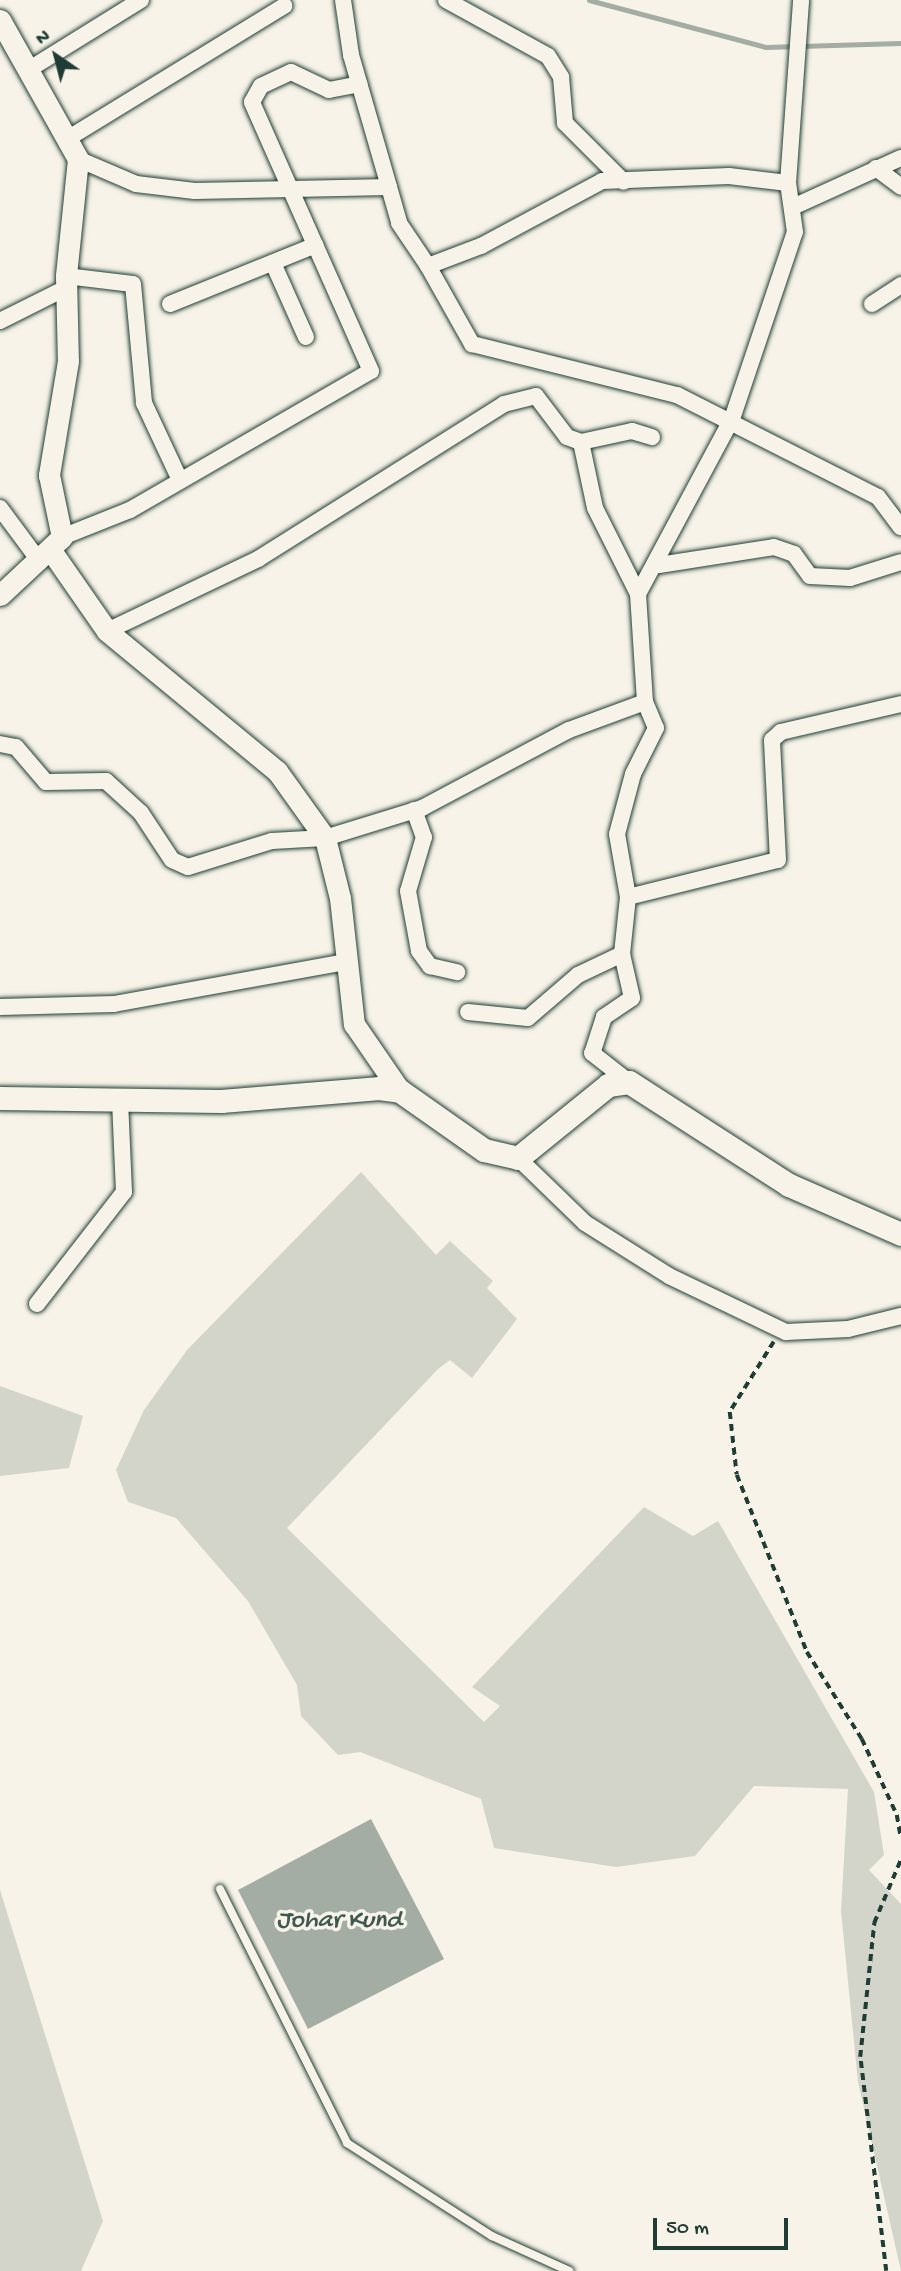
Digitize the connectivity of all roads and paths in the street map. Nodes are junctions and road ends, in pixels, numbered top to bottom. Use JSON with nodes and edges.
{"nodes":[{"id":1,"x":141,"y":0,"type":"edge"},
{"id":2,"x":342,"y":0,"type":"edge"},
{"id":3,"x":446,"y":0,"type":"edge"},
{"id":4,"x":801,"y":0,"type":"edge"},
{"id":5,"x":284,"y":6,"type":"dead end"},
{"id":6,"x":0,"y":20,"type":"edge"},
{"id":7,"x":28,"y":70,"type":"junction"},
{"id":8,"x":359,"y":84,"type":"junction"},
{"id":9,"x":67,"y":139,"type":"junction"},
{"id":10,"x":901,"y":158,"type":"edge"},
{"id":11,"x":78,"y":159,"type":"junction"},
{"id":12,"x":876,"y":168,"type":"junction"},
{"id":13,"x":624,"y":182,"type":"junction"},
{"id":14,"x":788,"y":183,"type":"junction"},
{"id":15,"x":388,"y":187,"type":"junction"},
{"id":16,"x":901,"y":187,"type":"edge"},
{"id":17,"x":292,"y":190,"type":"junction"},
{"id":18,"x":795,"y":206,"type":"junction"},
{"id":19,"x":316,"y":245,"type":"junction"},
{"id":20,"x":273,"y":263,"type":"junction"},
{"id":21,"x":428,"y":266,"type":"junction"},
{"id":22,"x":66,"y":282,"type":"junction"},
{"id":23,"x":901,"y":285,"type":"edge"},
{"id":24,"x":170,"y":304,"type":"dead end"},
{"id":25,"x":872,"y":304,"type":"dead end"},
{"id":26,"x":0,"y":321,"type":"edge"},
{"id":27,"x":306,"y":337,"type":"dead end"},
{"id":28,"x":732,"y":419,"type":"junction"},
{"id":29,"x":652,"y":437,"type":"dead end"},
{"id":30,"x":581,"y":442,"type":"junction"},
{"id":31,"x":179,"y":478,"type":"junction"},
{"id":32,"x":0,"y":508,"type":"edge"},
{"id":33,"x":901,"y":527,"type":"edge"},
{"id":34,"x":51,"y":550,"type":"junction"},
{"id":35,"x":901,"y":562,"type":"edge"},
{"id":36,"x":659,"y":565,"type":"junction"},
{"id":37,"x":638,"y":594,"type":"junction"},
{"id":38,"x":0,"y":595,"type":"edge"},
{"id":39,"x":107,"y":631,"type":"junction"},
{"id":40,"x":645,"y":702,"type":"junction"},
{"id":41,"x":901,"y":704,"type":"edge"},
{"id":42,"x":0,"y":744,"type":"edge"},
{"id":43,"x":414,"y":810,"type":"junction"},
{"id":44,"x":325,"y":838,"type":"junction"},
{"id":45,"x":628,"y":897,"type":"junction"},
{"id":46,"x":622,"y":954,"type":"junction"},
{"id":47,"x":346,"y":962,"type":"junction"},
{"id":48,"x":457,"y":972,"type":"dead end"},
{"id":49,"x":0,"y":1007,"type":"edge"},
{"id":50,"x":468,"y":1012,"type":"dead end"},
{"id":51,"x":629,"y":1082,"type":"junction"},
{"id":52,"x":400,"y":1091,"type":"junction"},
{"id":53,"x":0,"y":1098,"type":"edge"},
{"id":54,"x":120,"y":1099,"type":"junction"},
{"id":55,"x":518,"y":1158,"type":"junction"},
{"id":56,"x":901,"y":1234,"type":"edge"},
{"id":57,"x":37,"y":1304,"type":"dead end"},
{"id":58,"x":901,"y":1316,"type":"edge"},
{"id":59,"x":786,"y":1332,"type":"junction"},
{"id":60,"x":901,"y":1838,"type":"edge"},
{"id":61,"x":901,"y":1860,"type":"edge"},
{"id":62,"x":220,"y":1889,"type":"dead end"},
{"id":63,"x":558,"y":2268,"type":"edge"},
{"id":64,"x":569,"y":2271,"type":"edge"},
{"id":65,"x":886,"y":2271,"type":"edge"}],
"edges":[{"from":1,"to":7,"type":"street"},
{"from":2,"to":8,"type":"street"},
{"from":3,"to":13,"type":"street"},
{"from":4,"to":14,"type":"street"},
{"from":5,"to":9,"type":"street"},
{"from":6,"to":7,"type":"street"},
{"from":7,"to":9,"type":"street"},
{"from":8,"to":15,"type":"street"},
{"from":8,"to":17,"type":"street"},
{"from":9,"to":11,"type":"street"},
{"from":10,"to":12,"type":"street"},
{"from":11,"to":17,"type":"street"},
{"from":11,"to":22,"type":"street"},
{"from":12,"to":16,"type":"street"},
{"from":12,"to":18,"type":"street"},
{"from":13,"to":14,"type":"street"},
{"from":13,"to":21,"type":"street"},
{"from":14,"to":18,"type":"street"},
{"from":15,"to":17,"type":"street"},
{"from":15,"to":21,"type":"street"},
{"from":17,"to":19,"type":"street"},
{"from":18,"to":28,"type":"street"},
{"from":19,"to":20,"type":"street"},
{"from":19,"to":31,"type":"street"},
{"from":20,"to":24,"type":"street"},
{"from":20,"to":27,"type":"street"},
{"from":21,"to":28,"type":"street"},
{"from":22,"to":26,"type":"street"},
{"from":22,"to":31,"type":"street"},
{"from":22,"to":34,"type":"street"},
{"from":23,"to":25,"type":"street"},
{"from":28,"to":33,"type":"street"},
{"from":28,"to":36,"type":"street"},
{"from":29,"to":30,"type":"street"},
{"from":30,"to":37,"type":"street"},
{"from":30,"to":39,"type":"street"},
{"from":31,"to":34,"type":"street"},
{"from":32,"to":34,"type":"street"},
{"from":34,"to":38,"type":"street"},
{"from":34,"to":39,"type":"street"},
{"from":35,"to":36,"type":"street"},
{"from":36,"to":37,"type":"street"},
{"from":37,"to":40,"type":"street"},
{"from":39,"to":44,"type":"street"},
{"from":40,"to":43,"type":"street"},
{"from":40,"to":45,"type":"street"},
{"from":41,"to":45,"type":"street"},
{"from":42,"to":44,"type":"street"},
{"from":43,"to":44,"type":"street"},
{"from":43,"to":48,"type":"street"},
{"from":44,"to":47,"type":"street"},
{"from":45,"to":46,"type":"street"},
{"from":46,"to":50,"type":"street"},
{"from":46,"to":51,"type":"street"},
{"from":47,"to":49,"type":"street"},
{"from":47,"to":52,"type":"street"},
{"from":51,"to":55,"type":"main road"},
{"from":51,"to":56,"type":"main road"},
{"from":52,"to":54,"type":"main road"},
{"from":52,"to":55,"type":"main road"},
{"from":53,"to":54,"type":"main road"},
{"from":54,"to":57,"type":"street"},
{"from":55,"to":59,"type":"street"},
{"from":58,"to":59,"type":"street"},
{"from":59,"to":60,"type":"path"},
{"from":61,"to":65,"type":"path"},
{"from":62,"to":63,"type":"lane"},
{"from":63,"to":64,"type":"lane"}]}
